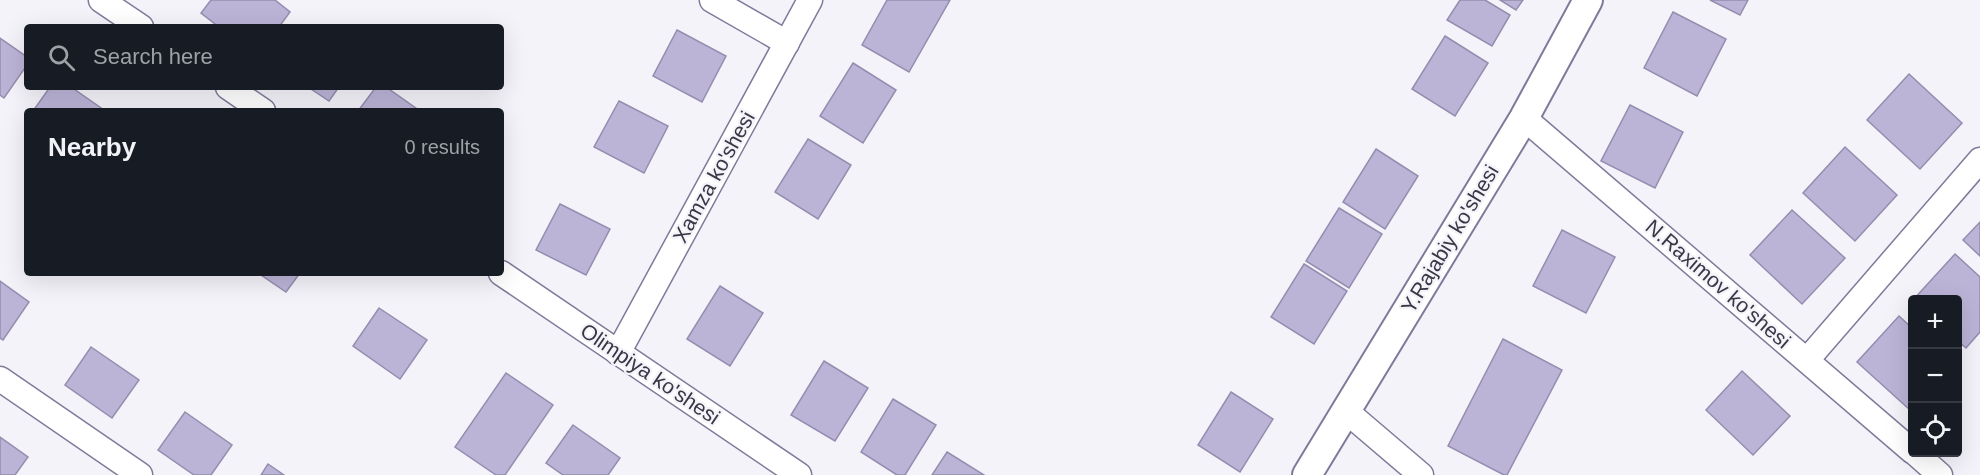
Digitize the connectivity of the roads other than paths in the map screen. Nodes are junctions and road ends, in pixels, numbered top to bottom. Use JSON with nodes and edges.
{"nodes":[{"id":1,"x":101,"y":0,"type":"edge"},
{"id":2,"x":712,"y":0,"type":"edge"},
{"id":3,"x":810,"y":0,"type":"edge"},
{"id":4,"x":1588,"y":0,"type":"edge"},
{"id":5,"x":137,"y":24,"type":"edge"},
{"id":6,"x":787,"y":43,"type":"junction"},
{"id":7,"x":232,"y":90,"type":"edge"},
{"id":8,"x":259,"y":108,"type":"edge"},
{"id":9,"x":1524,"y":118,"type":"junction"},
{"id":10,"x":1980,"y":160,"type":"edge"},
{"id":11,"x":504,"y":275,"type":"edge"},
{"id":12,"x":618,"y":353,"type":"junction"},
{"id":13,"x":1807,"y":360,"type":"junction"},
{"id":14,"x":0,"y":379,"type":"edge"},
{"id":15,"x":1346,"y":411,"type":"junction"},
{"id":16,"x":1908,"y":448,"type":"edge"},
{"id":17,"x":1919,"y":457,"type":"edge"},
{"id":18,"x":140,"y":475,"type":"edge"},
{"id":19,"x":799,"y":475,"type":"edge"},
{"id":20,"x":1307,"y":475,"type":"edge"},
{"id":21,"x":1421,"y":475,"type":"edge"},
{"id":22,"x":1940,"y":475,"type":"edge"}],
"edges":[{"from":1,"to":5,"type":"street"},
{"from":2,"to":6,"type":"street"},
{"from":3,"to":6,"type":"street","name":"Xamza ko'shesi"},
{"from":4,"to":9,"type":"street","name":"Y.Rajabiy ko'shesi"},
{"from":6,"to":12,"type":"street","name":"Xamza ko'shesi"},
{"from":7,"to":8,"type":"street"},
{"from":9,"to":13,"type":"street","name":"N.Raximov ko'shesi"},
{"from":9,"to":15,"type":"street","name":"Y.Rajabiy ko'shesi"},
{"from":10,"to":13,"type":"street"},
{"from":11,"to":12,"type":"street","name":"Olimpiya ko'shesi"},
{"from":12,"to":19,"type":"street","name":"Olimpiya ko'shesi"},
{"from":13,"to":16,"type":"street","name":"N.Raximov ko'shesi"},
{"from":14,"to":18,"type":"street"},
{"from":15,"to":20,"type":"street","name":"Y.Rajabiy ko'shesi"},
{"from":15,"to":21,"type":"street"},
{"from":17,"to":22,"type":"street","name":"N.Raximov ko'shesi"}]}
